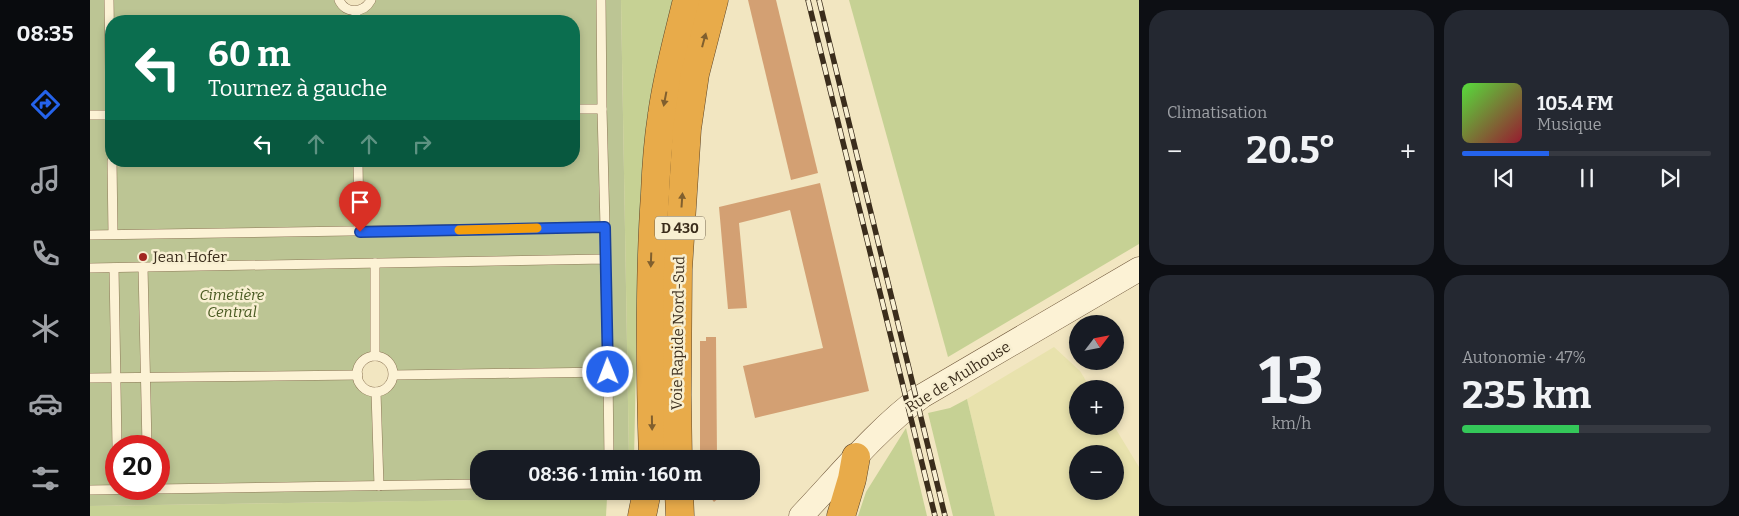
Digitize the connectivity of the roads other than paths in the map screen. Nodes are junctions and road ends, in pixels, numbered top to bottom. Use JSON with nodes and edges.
{"nodes":[{"id":1,"x":109,"y":0,"type":"edge"},
{"id":2,"x":339,"y":0,"type":"edge"},
{"id":3,"x":371,"y":0,"type":"edge"},
{"id":4,"x":601,"y":0,"type":"edge"},
{"id":5,"x":687,"y":0,"type":"edge"},
{"id":6,"x":714,"y":0,"type":"edge"},
{"id":7,"x":356,"y":11,"type":"junction"},
{"id":8,"x":109,"y":15,"type":"edge"},
{"id":9,"x":356,"y":15,"type":"edge"},
{"id":10,"x":602,"y":108,"type":"junction"},
{"id":11,"x":580,"y":109,"type":"edge"},
{"id":12,"x":90,"y":115,"type":"edge"},
{"id":13,"x":105,"y":115,"type":"edge"},
{"id":14,"x":112,"y":167,"type":"edge"},
{"id":15,"x":358,"y":167,"type":"edge"},
{"id":16,"x":605,"y":227,"type":"junction"},
{"id":17,"x":360,"y":232,"type":"junction"},
{"id":18,"x":113,"y":234,"type":"junction"},
{"id":19,"x":90,"y":235,"type":"edge"},
{"id":20,"x":606,"y":260,"type":"junction"},
{"id":21,"x":375,"y":263,"type":"junction"},
{"id":22,"x":143,"y":267,"type":"junction"},
{"id":23,"x":90,"y":268,"type":"edge"},
{"id":24,"x":114,"y":268,"type":"junction"},
{"id":25,"x":1139,"y":269,"type":"edge"},
{"id":26,"x":375,"y":356,"type":"junction"},
{"id":27,"x":608,"y":372,"type":"junction"},
{"id":28,"x":358,"y":375,"type":"junction"},
{"id":29,"x":394,"y":375,"type":"junction"},
{"id":30,"x":146,"y":377,"type":"junction"},
{"id":31,"x":90,"y":378,"type":"edge"},
{"id":32,"x":116,"y":378,"type":"junction"},
{"id":33,"x":376,"y":392,"type":"junction"},
{"id":34,"x":117,"y":435,"type":"edge"},
{"id":35,"x":147,"y":435,"type":"edge"},
{"id":36,"x":609,"y":450,"type":"edge"},
{"id":37,"x":653,"y":450,"type":"edge"},
{"id":38,"x":678,"y":450,"type":"edge"},
{"id":39,"x":856,"y":457,"type":"junction"},
{"id":40,"x":470,"y":484,"type":"edge"},
{"id":41,"x":379,"y":486,"type":"junction"},
{"id":42,"x":105,"y":489,"type":"edge"},
{"id":43,"x":170,"y":489,"type":"edge"},
{"id":44,"x":90,"y":490,"type":"edge"},
{"id":45,"x":645,"y":500,"type":"edge"},
{"id":46,"x":653,"y":500,"type":"edge"},
{"id":47,"x":679,"y":500,"type":"edge"},
{"id":48,"x":642,"y":516,"type":"edge"},
{"id":49,"x":654,"y":516,"type":"edge"},
{"id":50,"x":680,"y":516,"type":"edge"},
{"id":51,"x":801,"y":516,"type":"edge"},
{"id":52,"x":842,"y":516,"type":"edge"}],
"edges":[{"from":1,"to":8,"type":"lane"},
{"from":2,"to":7,"type":"lane"},
{"from":3,"to":7,"type":"lane"},
{"from":4,"to":10,"type":"lane"},
{"from":5,"to":37,"type":"highway","name":"Voie Rapide Nord-Sud","number":"D 430","one_way":true},
{"from":38,"to":6,"type":"highway","name":"Voie Rapide Nord-Sud","number":"D 430","one_way":true},
{"from":7,"to":9,"type":"lane"},
{"from":10,"to":11,"type":"lane"},
{"from":10,"to":16,"type":"lane"},
{"from":12,"to":13,"type":"lane"},
{"from":14,"to":18,"type":"lane"},
{"from":15,"to":17,"type":"lane"},
{"from":16,"to":17,"type":"lane"},
{"from":16,"to":20,"type":"lane"},
{"from":17,"to":18,"type":"lane"},
{"from":18,"to":19,"type":"lane"},
{"from":20,"to":21,"type":"lane"},
{"from":20,"to":27,"type":"lane"},
{"from":21,"to":22,"type":"lane"},
{"from":21,"to":26,"type":"lane"},
{"from":22,"to":24,"type":"lane"},
{"from":22,"to":30,"type":"lane"},
{"from":23,"to":24,"type":"lane"},
{"from":24,"to":32,"type":"lane"},
{"from":25,"to":39,"type":"main road","name":"Rue de Mulhouse"},
{"from":26,"to":28,"type":"lane"},
{"from":26,"to":29,"type":"lane"},
{"from":27,"to":29,"type":"lane"},
{"from":27,"to":36,"type":"lane"},
{"from":28,"to":30,"type":"lane"},
{"from":28,"to":33,"type":"lane"},
{"from":29,"to":33,"type":"lane"},
{"from":30,"to":32,"type":"lane"},
{"from":30,"to":35,"type":"lane"},
{"from":31,"to":32,"type":"lane"},
{"from":32,"to":34,"type":"lane"},
{"from":33,"to":41,"type":"lane"},
{"from":39,"to":51,"type":"main road","name":"Rue de Mulhouse"},
{"from":39,"to":52,"type":"highway"},
{"from":40,"to":41,"type":"lane"},
{"from":41,"to":43,"type":"lane"},
{"from":42,"to":44,"type":"lane"},
{"from":45,"to":48,"type":"highway"},
{"from":46,"to":49,"type":"highway"},
{"from":47,"to":50,"type":"highway"}]}
